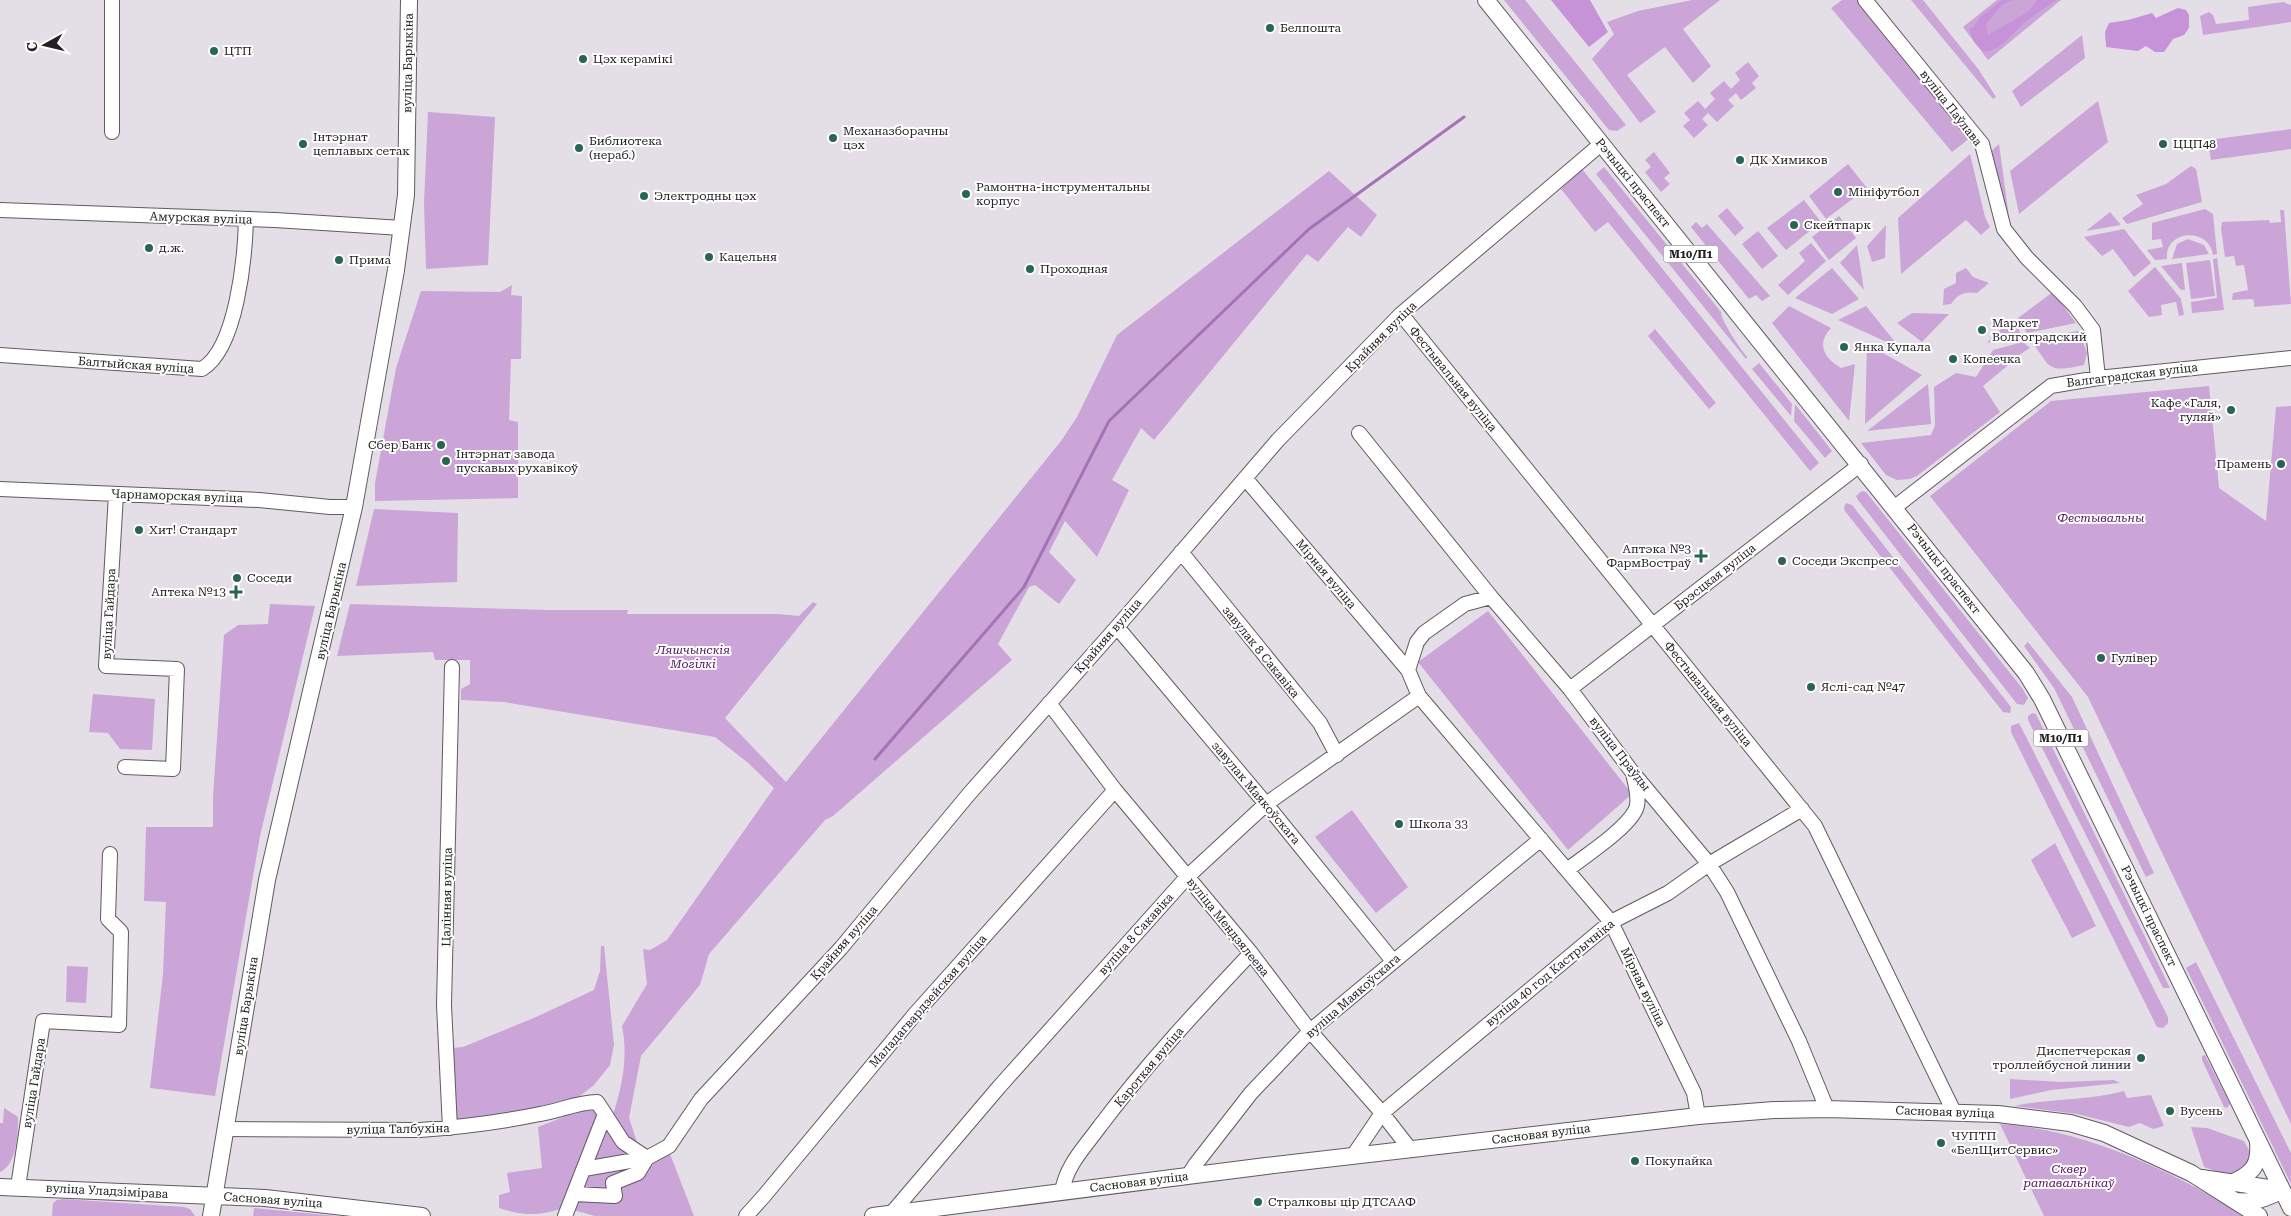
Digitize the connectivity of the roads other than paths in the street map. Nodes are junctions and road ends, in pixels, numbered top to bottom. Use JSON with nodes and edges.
{"nodes":[{"id":1,"x":112,"y":0,"type":"edge"},
{"id":2,"x":409,"y":0,"type":"edge"},
{"id":3,"x":1486,"y":0,"type":"edge"},
{"id":4,"x":1865,"y":0,"type":"edge"},
{"id":5,"x":112,"y":132,"type":"dead end"},
{"id":6,"x":1601,"y":144,"type":"junction"},
{"id":7,"x":0,"y":210,"type":"edge"},
{"id":8,"x":246,"y":219,"type":"junction"},
{"id":9,"x":402,"y":228,"type":"junction"},
{"id":10,"x":1401,"y":314,"type":"junction"},
{"id":11,"x":0,"y":355,"type":"edge"},
{"id":12,"x":2291,"y":358,"type":"edge"},
{"id":13,"x":2098,"y":378,"type":"junction"},
{"id":14,"x":1359,"y":433,"type":"dead end"},
{"id":15,"x":1860,"y":464,"type":"junction"},
{"id":16,"x":1245,"y":478,"type":"junction"},
{"id":17,"x":0,"y":490,"type":"edge"},
{"id":18,"x":116,"y":494,"type":"junction"},
{"id":19,"x":354,"y":507,"type":"junction"},
{"id":20,"x":1895,"y":507,"type":"junction"},
{"id":21,"x":1181,"y":552,"type":"junction"},
{"id":22,"x":1491,"y":597,"type":"junction"},
{"id":23,"x":1652,"y":625,"type":"junction"},
{"id":24,"x":1118,"y":627,"type":"junction"},
{"id":25,"x":452,"y":667,"type":"dead end"},
{"id":26,"x":1408,"y":670,"type":"junction"},
{"id":27,"x":1570,"y":689,"type":"junction"},
{"id":28,"x":1419,"y":696,"type":"junction"},
{"id":29,"x":1048,"y":703,"type":"junction"},
{"id":30,"x":1337,"y":755,"type":"junction"},
{"id":31,"x":125,"y":767,"type":"dead end"},
{"id":32,"x":1633,"y":773,"type":"junction"},
{"id":33,"x":1115,"y":790,"type":"junction"},
{"id":34,"x":1266,"y":804,"type":"junction"},
{"id":35,"x":1802,"y":809,"type":"junction"},
{"id":36,"x":1541,"y":839,"type":"junction"},
{"id":37,"x":110,"y":854,"type":"dead end"},
{"id":38,"x":1709,"y":864,"type":"junction"},
{"id":39,"x":1567,"y":870,"type":"junction"},
{"id":40,"x":1187,"y":876,"type":"junction"},
{"id":41,"x":1611,"y":922,"type":"junction"},
{"id":42,"x":1251,"y":953,"type":"junction"},
{"id":43,"x":1393,"y":961,"type":"junction"},
{"id":44,"x":1310,"y":1031,"type":"junction"},
{"id":45,"x":1827,"y":1109,"type":"junction"},
{"id":46,"x":1954,"y":1112,"type":"junction"},
{"id":47,"x":1382,"y":1113,"type":"junction"},
{"id":48,"x":605,"y":1114,"type":"junction"},
{"id":49,"x":1698,"y":1116,"type":"junction"},
{"id":50,"x":450,"y":1128,"type":"junction"},
{"id":51,"x":226,"y":1129,"type":"junction"},
{"id":52,"x":2258,"y":1139,"type":"junction"},
{"id":53,"x":1410,"y":1150,"type":"junction"},
{"id":54,"x":1353,"y":1156,"type":"junction"},
{"id":55,"x":647,"y":1158,"type":"junction"},
{"id":56,"x":584,"y":1169,"type":"junction"},
{"id":57,"x":1188,"y":1176,"type":"junction"},
{"id":58,"x":2202,"y":1178,"type":"junction"},
{"id":59,"x":2231,"y":1183,"type":"junction"},
{"id":60,"x":0,"y":1187,"type":"edge"},
{"id":61,"x":18,"y":1188,"type":"junction"},
{"id":62,"x":2282,"y":1190,"type":"junction"},
{"id":63,"x":1062,"y":1192,"type":"junction"},
{"id":64,"x":574,"y":1194,"type":"junction"},
{"id":65,"x":214,"y":1197,"type":"junction"},
{"id":66,"x":2232,"y":1200,"type":"junction"},
{"id":67,"x":2291,"y":1208,"type":"edge"},
{"id":68,"x":891,"y":1214,"type":"junction"},
{"id":69,"x":211,"y":1216,"type":"edge"},
{"id":70,"x":422,"y":1216,"type":"edge"},
{"id":71,"x":565,"y":1216,"type":"edge"},
{"id":72,"x":746,"y":1216,"type":"edge"},
{"id":73,"x":872,"y":1216,"type":"edge"},
{"id":74,"x":2259,"y":1216,"type":"edge"}],
"edges":[{"from":1,"to":5,"type":"street"},
{"from":2,"to":9,"type":"main road","name":"вуліца Барыкіна"},
{"from":3,"to":6,"type":"main road","name":"Рэчыцкі праспект","number":"М10/П1"},
{"from":4,"to":13,"type":"street","name":"вуліца Паўлава"},
{"from":6,"to":10,"type":"street","name":"Крайняя вуліца"},
{"from":6,"to":15,"type":"main road","name":"Рэчыцкі праспект","number":"М10/П1"},
{"from":7,"to":8,"type":"street","name":"Амурская вуліца"},
{"from":8,"to":9,"type":"street","name":"Амурская вуліца"},
{"from":8,"to":11,"type":"street","name":"Балтыйская вуліца"},
{"from":9,"to":19,"type":"main road","name":"вуліца Барыкіна"},
{"from":10,"to":16,"type":"street","name":"Крайняя вуліца"},
{"from":10,"to":23,"type":"street","name":"Фестывальная вуліца"},
{"from":12,"to":13,"type":"street","name":"Валгаградская вуліца"},
{"from":13,"to":20,"type":"street","name":"Валгаградская вуліца"},
{"from":14,"to":22,"type":"street","name":"вуліца Праўды"},
{"from":15,"to":20,"type":"main road","name":"Рэчыцкі праспект","number":"М10/П1"},
{"from":15,"to":23,"type":"street","name":"Брэсцкая вуліца"},
{"from":16,"to":21,"type":"street","name":"Крайняя вуліца"},
{"from":16,"to":26,"type":"street","name":"Мірная вуліца"},
{"from":17,"to":18,"type":"street","name":"Чарнаморская вуліца"},
{"from":18,"to":19,"type":"street","name":"Чарнаморская вуліца"},
{"from":18,"to":31,"type":"street","name":"вуліца Гайдара"},
{"from":19,"to":51,"type":"main road","name":"вуліца Барыкіна"},
{"from":20,"to":52,"type":"main road","name":"Рэчыцкі праспект","number":"М10/П1"},
{"from":21,"to":24,"type":"street","name":"Крайняя вуліца"},
{"from":21,"to":30,"type":"street","name":"завулак 8 Сакавіка"},
{"from":22,"to":26,"type":"street"},
{"from":22,"to":27,"type":"street","name":"вуліца Праўды"},
{"from":23,"to":27,"type":"street","name":"Брэсцкая вуліца"},
{"from":23,"to":35,"type":"street","name":"Фестывальная вуліца"},
{"from":24,"to":29,"type":"street","name":"Крайняя вуліца"},
{"from":24,"to":34,"type":"street","name":"завулак Маякоўскага"},
{"from":25,"to":50,"type":"street","name":"Цалінная вуліца"},
{"from":26,"to":28,"type":"street","name":"Мірная вуліца"},
{"from":27,"to":32,"type":"street","name":"вуліца Праўды"},
{"from":28,"to":30,"type":"street","name":"вуліца 8 Сакавіка"},
{"from":28,"to":36,"type":"street","name":"Мірная вуліца"},
{"from":29,"to":33,"type":"street","name":"вуліца Мендзялеева"},
{"from":29,"to":55,"type":"street","name":"Крайняя вуліца"},
{"from":30,"to":34,"type":"street","name":"вуліца 8 Сакавіка"},
{"from":32,"to":38,"type":"street","name":"вуліца Праўды"},
{"from":32,"to":39,"type":"street"},
{"from":33,"to":40,"type":"street","name":"вуліца Мендзялеева"},
{"from":33,"to":72,"type":"street","name":"Маладагвардзейская вуліца"},
{"from":34,"to":40,"type":"street","name":"вуліца 8 Сакавіка"},
{"from":34,"to":43,"type":"street","name":"завулак Маякоўскага"},
{"from":35,"to":38,"type":"street","name":"вуліца 40 год Кастрычніка"},
{"from":35,"to":46,"type":"street","name":"Фестывальная вуліца"},
{"from":36,"to":39,"type":"street","name":"Мірная вуліца"},
{"from":36,"to":43,"type":"street","name":"вуліца Маякоўскага"},
{"from":37,"to":61,"type":"street","name":"вуліца Гайдара"},
{"from":38,"to":41,"type":"street","name":"вуліца 40 год Кастрычніка"},
{"from":38,"to":45,"type":"street","name":"вуліца Праўды"},
{"from":39,"to":41,"type":"street","name":"Мірная вуліца"},
{"from":40,"to":42,"type":"street","name":"вуліца Мендзялеева"},
{"from":40,"to":68,"type":"street","name":"вуліца 8 Сакавіка"},
{"from":41,"to":47,"type":"street","name":"вуліца 40 год Кастрычніка"},
{"from":41,"to":49,"type":"street","name":"Мірная вуліца"},
{"from":42,"to":44,"type":"street","name":"вуліца Мендзялеева"},
{"from":42,"to":63,"type":"street","name":"Кароткая вуліца"},
{"from":43,"to":44,"type":"street","name":"вуліца Маякоўскага"},
{"from":44,"to":47,"type":"street","name":"вуліца Мендзялеева"},
{"from":44,"to":57,"type":"street","name":"вуліца Маякоўскага"},
{"from":45,"to":46,"type":"main road","name":"Сасновая вуліца"},
{"from":45,"to":49,"type":"main road","name":"Сасновая вуліца"},
{"from":46,"to":58,"type":"main road","name":"Сасновая вуліца"},
{"from":47,"to":53,"type":"street","name":"вуліца Мендзялеева"},
{"from":47,"to":54,"type":"street","name":"вуліца 40 год Кастрычніка"},
{"from":48,"to":50,"type":"street","name":"вуліца Талбухіна"},
{"from":48,"to":55,"type":"street"},
{"from":48,"to":56,"type":"street"},
{"from":49,"to":53,"type":"main road","name":"Сасновая вуліца"},
{"from":50,"to":51,"type":"street","name":"вуліца Талбухіна"},
{"from":51,"to":65,"type":"main road","name":"вуліца Барыкіна"},
{"from":52,"to":59,"type":"main road"},
{"from":52,"to":62,"type":"main road","name":"Рэчыцкі праспект","number":"М10/П1"},
{"from":53,"to":54,"type":"main road","name":"Сасновая вуліца"},
{"from":54,"to":57,"type":"main road","name":"Сасновая вуліца"},
{"from":55,"to":56,"type":"street","name":"Крайняя вуліца"},
{"from":55,"to":64,"type":"street","name":"Крайняя вуліца"},
{"from":56,"to":64,"type":"street"},
{"from":57,"to":63,"type":"main road","name":"Сасновая вуліца"},
{"from":58,"to":59,"type":"main road","name":"Сасновая вуліца"},
{"from":58,"to":66,"type":"main road","name":"Сасновая вуліца"},
{"from":59,"to":62,"type":"main road","name":"Сасновая вуліца"},
{"from":60,"to":61,"type":"main road","name":"вуліца Уладзімірава"},
{"from":61,"to":65,"type":"main road","name":"вуліца Уладзімірава"},
{"from":62,"to":66,"type":"main road"},
{"from":62,"to":67,"type":"main road","name":"Рэчыцкі праспект","number":"М10/П1"},
{"from":63,"to":68,"type":"main road","name":"Сасновая вуліца"},
{"from":64,"to":71,"type":"street"},
{"from":65,"to":69,"type":"main road","name":"вуліца Барыкіна"},
{"from":65,"to":70,"type":"main road","name":"Сасновая вуліца"},
{"from":66,"to":74,"type":"main road","name":"Сасновая вуліца"},
{"from":68,"to":73,"type":"main road","name":"Сасновая вуліца"}]}
